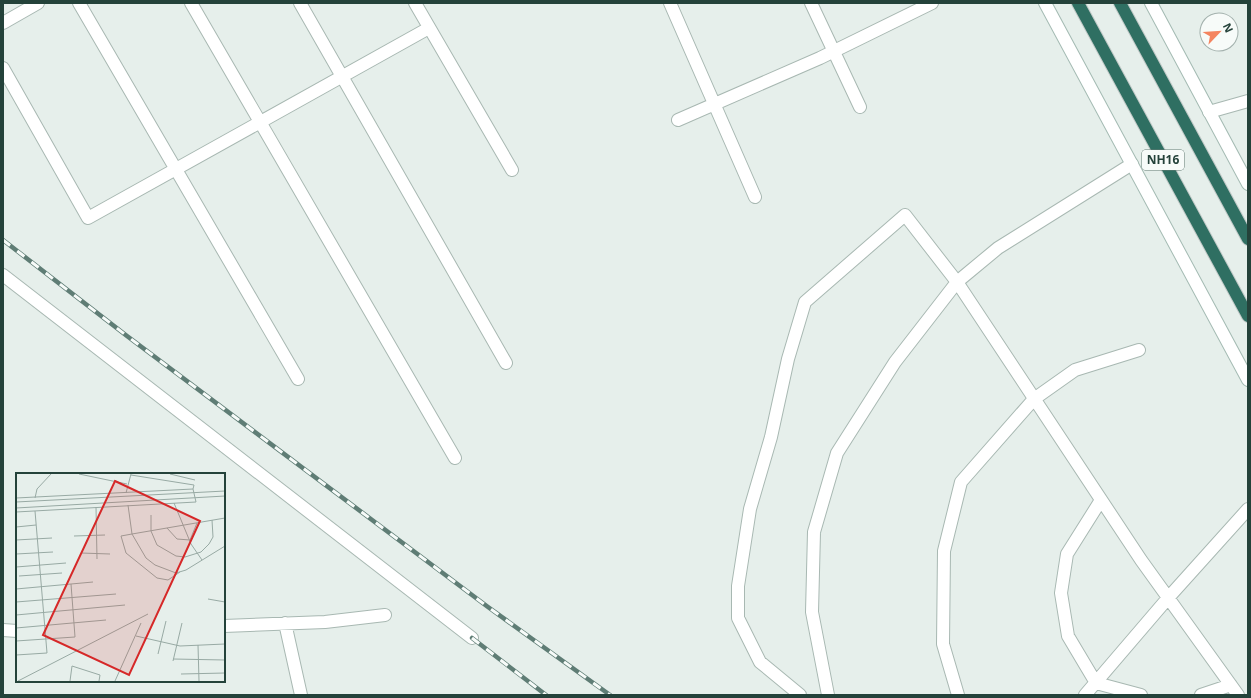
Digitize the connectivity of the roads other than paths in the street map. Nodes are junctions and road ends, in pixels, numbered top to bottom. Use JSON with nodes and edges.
{"nodes":[{"id":1,"x":38,"y":3,"type":"edge"},
{"id":2,"x":79,"y":3,"type":"edge"},
{"id":3,"x":191,"y":3,"type":"edge"},
{"id":4,"x":300,"y":3,"type":"edge"},
{"id":5,"x":415,"y":3,"type":"edge"},
{"id":6,"x":670,"y":3,"type":"edge"},
{"id":7,"x":811,"y":3,"type":"edge"},
{"id":8,"x":932,"y":3,"type":"edge"},
{"id":9,"x":1045,"y":3,"type":"edge"},
{"id":10,"x":1078,"y":3,"type":"edge"},
{"id":11,"x":1120,"y":3,"type":"edge"},
{"id":12,"x":1151,"y":3,"type":"edge"},
{"id":13,"x":3,"y":23,"type":"edge"},
{"id":14,"x":430,"y":28,"type":"junction"},
{"id":15,"x":834,"y":51,"type":"junction"},
{"id":16,"x":3,"y":68,"type":"edge"},
{"id":17,"x":342,"y":77,"type":"junction"},
{"id":18,"x":1248,"y":101,"type":"edge"},
{"id":19,"x":714,"y":105,"type":"junction"},
{"id":20,"x":860,"y":107,"type":"dead end"},
{"id":21,"x":1209,"y":112,"type":"junction"},
{"id":22,"x":678,"y":120,"type":"dead end"},
{"id":23,"x":260,"y":122,"type":"junction"},
{"id":24,"x":1132,"y":164,"type":"junction"},
{"id":25,"x":175,"y":169,"type":"junction"},
{"id":26,"x":512,"y":170,"type":"dead end"},
{"id":27,"x":1248,"y":184,"type":"edge"},
{"id":28,"x":755,"y":197,"type":"dead end"},
{"id":29,"x":1248,"y":239,"type":"edge"},
{"id":30,"x":3,"y":275,"type":"edge"},
{"id":31,"x":957,"y":282,"type":"junction"},
{"id":32,"x":1248,"y":316,"type":"edge"},
{"id":33,"x":1139,"y":350,"type":"dead end"},
{"id":34,"x":506,"y":363,"type":"dead end"},
{"id":35,"x":298,"y":379,"type":"dead end"},
{"id":36,"x":1248,"y":380,"type":"edge"},
{"id":37,"x":1034,"y":399,"type":"junction"},
{"id":38,"x":455,"y":458,"type":"dead end"},
{"id":39,"x":1101,"y":500,"type":"junction"},
{"id":40,"x":1248,"y":509,"type":"edge"},
{"id":41,"x":1168,"y":598,"type":"junction"},
{"id":42,"x":385,"y":615,"type":"dead end"},
{"id":43,"x":285,"y":624,"type":"junction"},
{"id":44,"x":225,"y":626,"type":"edge"},
{"id":45,"x":3,"y":630,"type":"edge"},
{"id":46,"x":16,"y":630,"type":"edge"},
{"id":47,"x":472,"y":638,"type":"dead end"},
{"id":48,"x":1096,"y":683,"type":"junction"},
{"id":49,"x":1231,"y":684,"type":"junction"},
{"id":50,"x":301,"y":695,"type":"edge"},
{"id":51,"x":800,"y":695,"type":"edge"},
{"id":52,"x":828,"y":695,"type":"edge"},
{"id":53,"x":958,"y":695,"type":"edge"},
{"id":54,"x":1085,"y":695,"type":"edge"},
{"id":55,"x":1141,"y":695,"type":"edge"},
{"id":56,"x":1201,"y":695,"type":"edge"},
{"id":57,"x":1238,"y":695,"type":"edge"}],
"edges":[{"from":1,"to":13,"type":"street"},
{"from":2,"to":25,"type":"street"},
{"from":3,"to":23,"type":"street"},
{"from":4,"to":17,"type":"street"},
{"from":5,"to":14,"type":"street"},
{"from":6,"to":19,"type":"street"},
{"from":7,"to":15,"type":"street"},
{"from":8,"to":15,"type":"street"},
{"from":9,"to":24,"type":"street"},
{"from":10,"to":32,"type":"highway","number":"NH16"},
{"from":11,"to":29,"type":"highway","number":"NH16"},
{"from":12,"to":21,"type":"street"},
{"from":14,"to":17,"type":"street"},
{"from":14,"to":26,"type":"street"},
{"from":15,"to":19,"type":"street"},
{"from":15,"to":20,"type":"street"},
{"from":16,"to":25,"type":"street"},
{"from":17,"to":23,"type":"street"},
{"from":17,"to":34,"type":"street"},
{"from":18,"to":21,"type":"street"},
{"from":19,"to":22,"type":"street"},
{"from":19,"to":28,"type":"street"},
{"from":21,"to":27,"type":"street"},
{"from":23,"to":25,"type":"street"},
{"from":23,"to":38,"type":"street"},
{"from":24,"to":31,"type":"street"},
{"from":24,"to":36,"type":"street"},
{"from":25,"to":35,"type":"street"},
{"from":30,"to":47,"type":"street"},
{"from":31,"to":37,"type":"street"},
{"from":31,"to":51,"type":"street"},
{"from":31,"to":52,"type":"street"},
{"from":33,"to":37,"type":"street"},
{"from":37,"to":39,"type":"street"},
{"from":37,"to":53,"type":"street"},
{"from":39,"to":41,"type":"street"},
{"from":39,"to":48,"type":"street"},
{"from":40,"to":41,"type":"street"},
{"from":41,"to":48,"type":"street"},
{"from":41,"to":49,"type":"street"},
{"from":42,"to":43,"type":"street"},
{"from":43,"to":44,"type":"street"},
{"from":43,"to":50,"type":"street"},
{"from":45,"to":46,"type":"street"},
{"from":48,"to":54,"type":"street"},
{"from":48,"to":55,"type":"street"},
{"from":49,"to":56,"type":"street"},
{"from":49,"to":57,"type":"street"}]}
